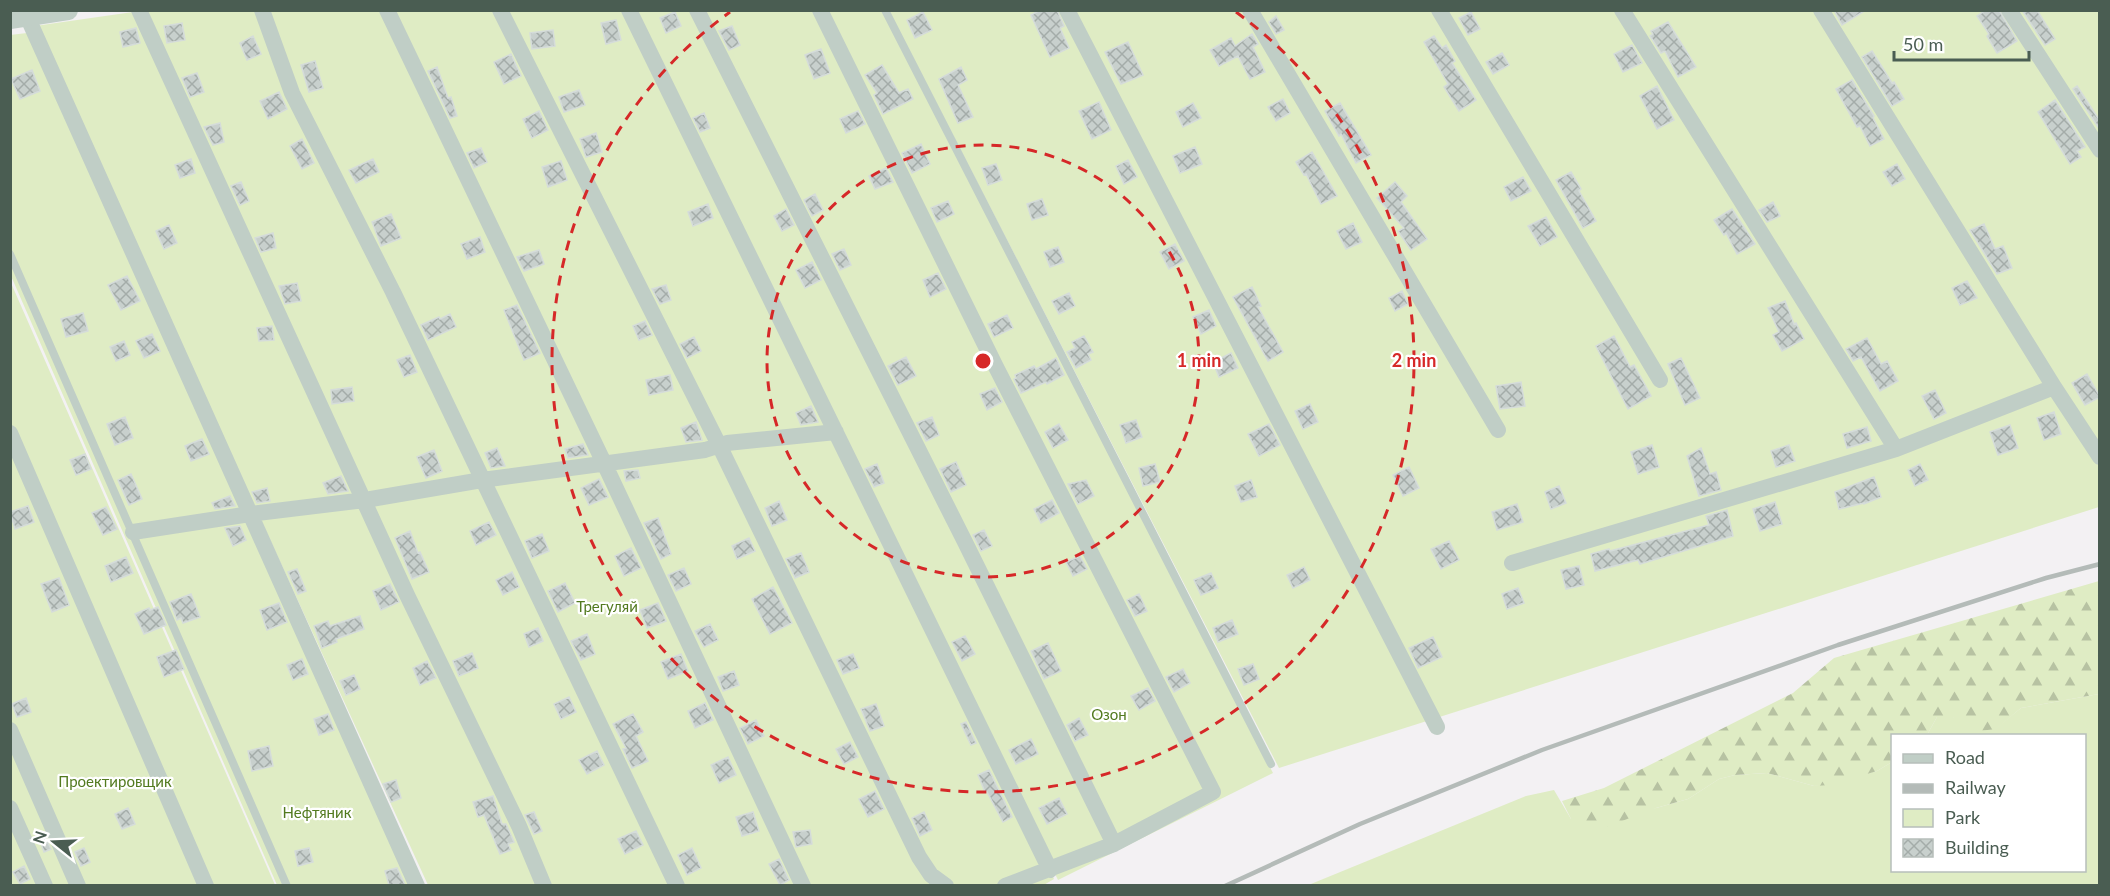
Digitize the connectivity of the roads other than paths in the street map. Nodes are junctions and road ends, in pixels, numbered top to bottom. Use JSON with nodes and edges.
{"nodes":[{"id":1,"x":68,"y":10,"type":"edge"},
{"id":2,"x":139,"y":10,"type":"edge"},
{"id":3,"x":262,"y":10,"type":"edge"},
{"id":4,"x":387,"y":10,"type":"edge"},
{"id":5,"x":500,"y":10,"type":"edge"},
{"id":6,"x":629,"y":10,"type":"edge"},
{"id":7,"x":697,"y":10,"type":"edge"},
{"id":8,"x":820,"y":10,"type":"edge"},
{"id":9,"x":885,"y":10,"type":"edge"},
{"id":10,"x":1066,"y":10,"type":"edge"},
{"id":11,"x":1250,"y":10,"type":"edge"},
{"id":12,"x":1439,"y":10,"type":"edge"},
{"id":13,"x":1622,"y":10,"type":"edge"},
{"id":14,"x":1821,"y":10,"type":"edge"},
{"id":15,"x":2009,"y":10,"type":"edge"},
{"id":16,"x":19,"y":18,"type":"edge"},
{"id":17,"x":2100,"y":150,"type":"edge"},
{"id":18,"x":10,"y":254,"type":"edge"},
{"id":19,"x":1660,"y":380,"type":"dead end"},
{"id":20,"x":2054,"y":387,"type":"junction"},
{"id":21,"x":1498,"y":430,"type":"dead end"},
{"id":22,"x":836,"y":432,"type":"junction"},
{"id":23,"x":10,"y":433,"type":"edge"},
{"id":24,"x":719,"y":445,"type":"junction"},
{"id":25,"x":1896,"y":449,"type":"junction"},
{"id":26,"x":2100,"y":457,"type":"edge"},
{"id":27,"x":604,"y":463,"type":"junction"},
{"id":28,"x":482,"y":480,"type":"junction"},
{"id":29,"x":365,"y":500,"type":"junction"},
{"id":30,"x":250,"y":514,"type":"junction"},
{"id":31,"x":133,"y":532,"type":"junction"},
{"id":32,"x":1512,"y":563,"type":"dead end"},
{"id":33,"x":1437,"y":727,"type":"dead end"},
{"id":34,"x":10,"y":730,"type":"edge"},
{"id":35,"x":1271,"y":764,"type":"dead end"},
{"id":36,"x":10,"y":808,"type":"edge"},
{"id":37,"x":1114,"y":844,"type":"junction"},
{"id":38,"x":1050,"y":870,"type":"junction"},
{"id":39,"x":45,"y":885,"type":"edge"},
{"id":40,"x":78,"y":885,"type":"edge"},
{"id":41,"x":206,"y":885,"type":"edge"},
{"id":42,"x":287,"y":885,"type":"edge"},
{"id":43,"x":417,"y":885,"type":"edge"},
{"id":44,"x":544,"y":885,"type":"edge"},
{"id":45,"x":677,"y":885,"type":"edge"},
{"id":46,"x":803,"y":885,"type":"edge"},
{"id":47,"x":943,"y":885,"type":"edge"},
{"id":48,"x":1005,"y":885,"type":"edge"}],
"edges":[{"from":1,"to":16,"type":"street"},
{"from":2,"to":29,"type":"street"},
{"from":3,"to":28,"type":"street"},
{"from":4,"to":27,"type":"street"},
{"from":5,"to":24,"type":"street"},
{"from":6,"to":22,"type":"street"},
{"from":7,"to":37,"type":"street"},
{"from":8,"to":37,"type":"street"},
{"from":9,"to":35,"type":"lane"},
{"from":10,"to":33,"type":"street"},
{"from":11,"to":21,"type":"street"},
{"from":12,"to":19,"type":"street"},
{"from":13,"to":25,"type":"street"},
{"from":14,"to":20,"type":"street"},
{"from":15,"to":17,"type":"street"},
{"from":16,"to":30,"type":"street"},
{"from":18,"to":31,"type":"lane"},
{"from":20,"to":25,"type":"street"},
{"from":20,"to":26,"type":"street"},
{"from":22,"to":24,"type":"street"},
{"from":22,"to":38,"type":"street"},
{"from":23,"to":41,"type":"street"},
{"from":24,"to":27,"type":"street"},
{"from":24,"to":47,"type":"street"},
{"from":25,"to":32,"type":"street"},
{"from":27,"to":28,"type":"street"},
{"from":27,"to":46,"type":"street"},
{"from":28,"to":29,"type":"street"},
{"from":28,"to":45,"type":"street"},
{"from":29,"to":30,"type":"street"},
{"from":29,"to":44,"type":"street"},
{"from":30,"to":31,"type":"street"},
{"from":30,"to":43,"type":"street"},
{"from":31,"to":42,"type":"lane"},
{"from":34,"to":40,"type":"street"},
{"from":36,"to":39,"type":"street"},
{"from":37,"to":38,"type":"street"},
{"from":38,"to":48,"type":"street"}]}
